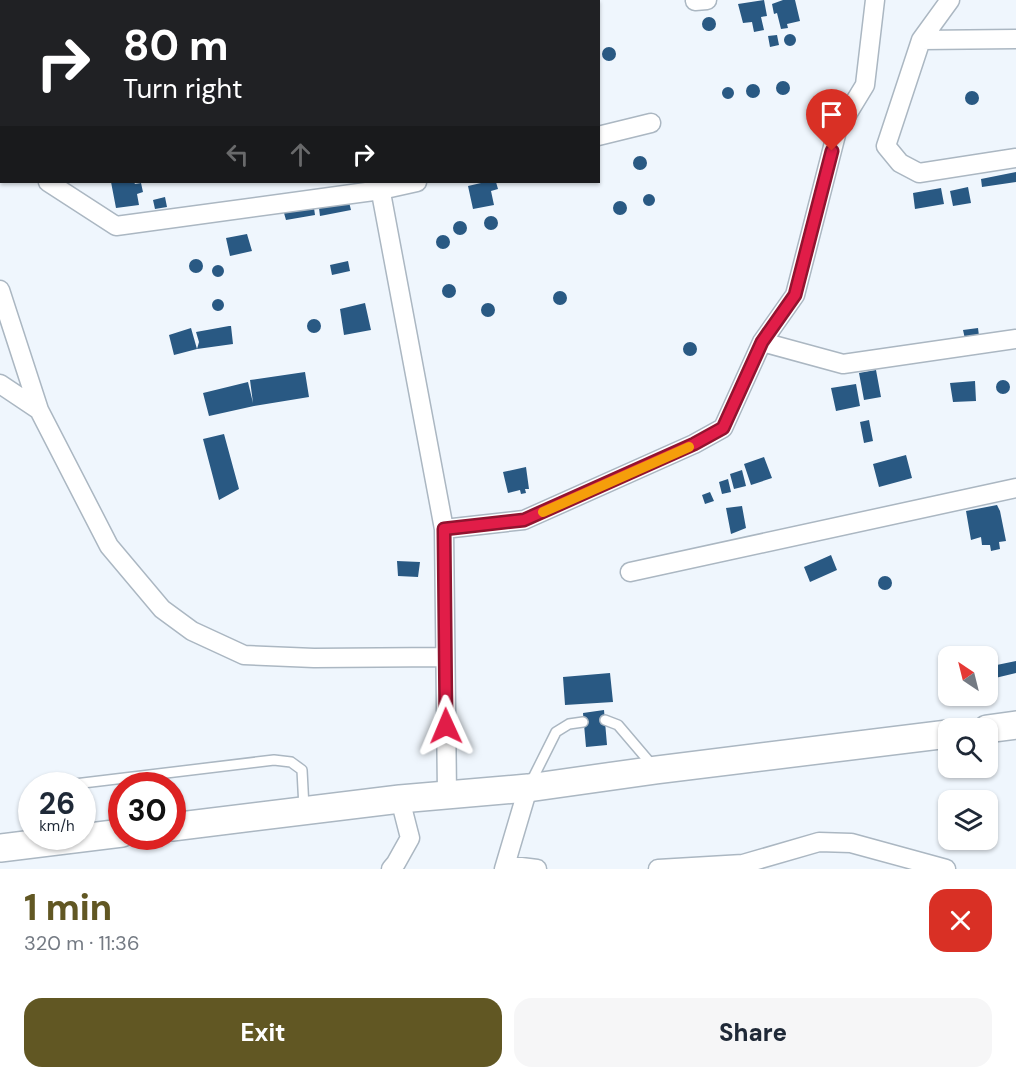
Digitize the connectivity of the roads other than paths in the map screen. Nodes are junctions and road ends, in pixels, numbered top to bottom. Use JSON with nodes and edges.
{"nodes":[{"id":1,"x":875,"y":0,"type":"edge"},
{"id":2,"x":951,"y":0,"type":"edge"},
{"id":3,"x":1016,"y":39,"type":"edge"},
{"id":4,"x":921,"y":40,"type":"junction"},
{"id":5,"x":651,"y":123,"type":"dead end"},
{"id":6,"x":600,"y":136,"type":"edge"},
{"id":7,"x":1016,"y":158,"type":"edge"},
{"id":8,"x":50,"y":183,"type":"edge"},
{"id":9,"x":408,"y":183,"type":"edge"},
{"id":10,"x":380,"y":186,"type":"edge"},
{"id":11,"x":0,"y":290,"type":"edge"},
{"id":12,"x":1016,"y":339,"type":"edge"},
{"id":13,"x":762,"y":342,"type":"junction"},
{"id":14,"x":0,"y":384,"type":"edge"},
{"id":15,"x":39,"y":410,"type":"junction"},
{"id":16,"x":1016,"y":488,"type":"edge"},
{"id":17,"x":444,"y":529,"type":"junction"},
{"id":18,"x":630,"y":572,"type":"dead end"},
{"id":19,"x":445,"y":657,"type":"junction"},
{"id":20,"x":605,"y":720,"type":"dead end"},
{"id":21,"x":584,"y":722,"type":"dead end"},
{"id":22,"x":1016,"y":725,"type":"edge"},
{"id":23,"x":998,"y":727,"type":"edge"},
{"id":24,"x":938,"y":735,"type":"edge"},
{"id":25,"x":656,"y":770,"type":"junction"},
{"id":26,"x":96,"y":781,"type":"edge"},
{"id":27,"x":528,"y":788,"type":"junction"},
{"id":28,"x":447,"y":795,"type":"junction"},
{"id":29,"x":400,"y":799,"type":"junction"},
{"id":30,"x":304,"y":811,"type":"junction"},
{"id":31,"x":186,"y":825,"type":"edge"},
{"id":32,"x":108,"y":835,"type":"edge"},
{"id":33,"x":0,"y":848,"type":"edge"},
{"id":34,"x":743,"y":866,"type":"edge"},
{"id":35,"x":505,"y":867,"type":"edge"},
{"id":36,"x":391,"y":869,"type":"edge"},
{"id":37,"x":537,"y":869,"type":"edge"},
{"id":38,"x":658,"y":869,"type":"edge"},
{"id":39,"x":946,"y":869,"type":"edge"}],
"edges":[{"from":1,"to":13,"type":"street"},
{"from":2,"to":4,"type":"street"},
{"from":3,"to":4,"type":"street"},
{"from":4,"to":7,"type":"street"},
{"from":5,"to":6,"type":"street"},
{"from":8,"to":10,"type":"street"},
{"from":9,"to":10,"type":"street"},
{"from":10,"to":17,"type":"street"},
{"from":11,"to":15,"type":"street"},
{"from":12,"to":13,"type":"street"},
{"from":13,"to":17,"type":"street"},
{"from":14,"to":15,"type":"street"},
{"from":15,"to":19,"type":"street"},
{"from":16,"to":18,"type":"street"},
{"from":17,"to":19,"type":"street"},
{"from":19,"to":28,"type":"street"},
{"from":20,"to":25,"type":"lane"},
{"from":21,"to":27,"type":"lane"},
{"from":22,"to":23,"type":"main road"},
{"from":24,"to":25,"type":"main road"},
{"from":25,"to":27,"type":"main road"},
{"from":26,"to":30,"type":"lane"},
{"from":27,"to":28,"type":"main road"},
{"from":27,"to":35,"type":"street"},
{"from":28,"to":29,"type":"main road"},
{"from":29,"to":30,"type":"main road"},
{"from":29,"to":36,"type":"street"},
{"from":30,"to":31,"type":"main road"},
{"from":32,"to":33,"type":"main road"},
{"from":34,"to":38,"type":"street"},
{"from":34,"to":39,"type":"street"},
{"from":35,"to":37,"type":"street"}]}
